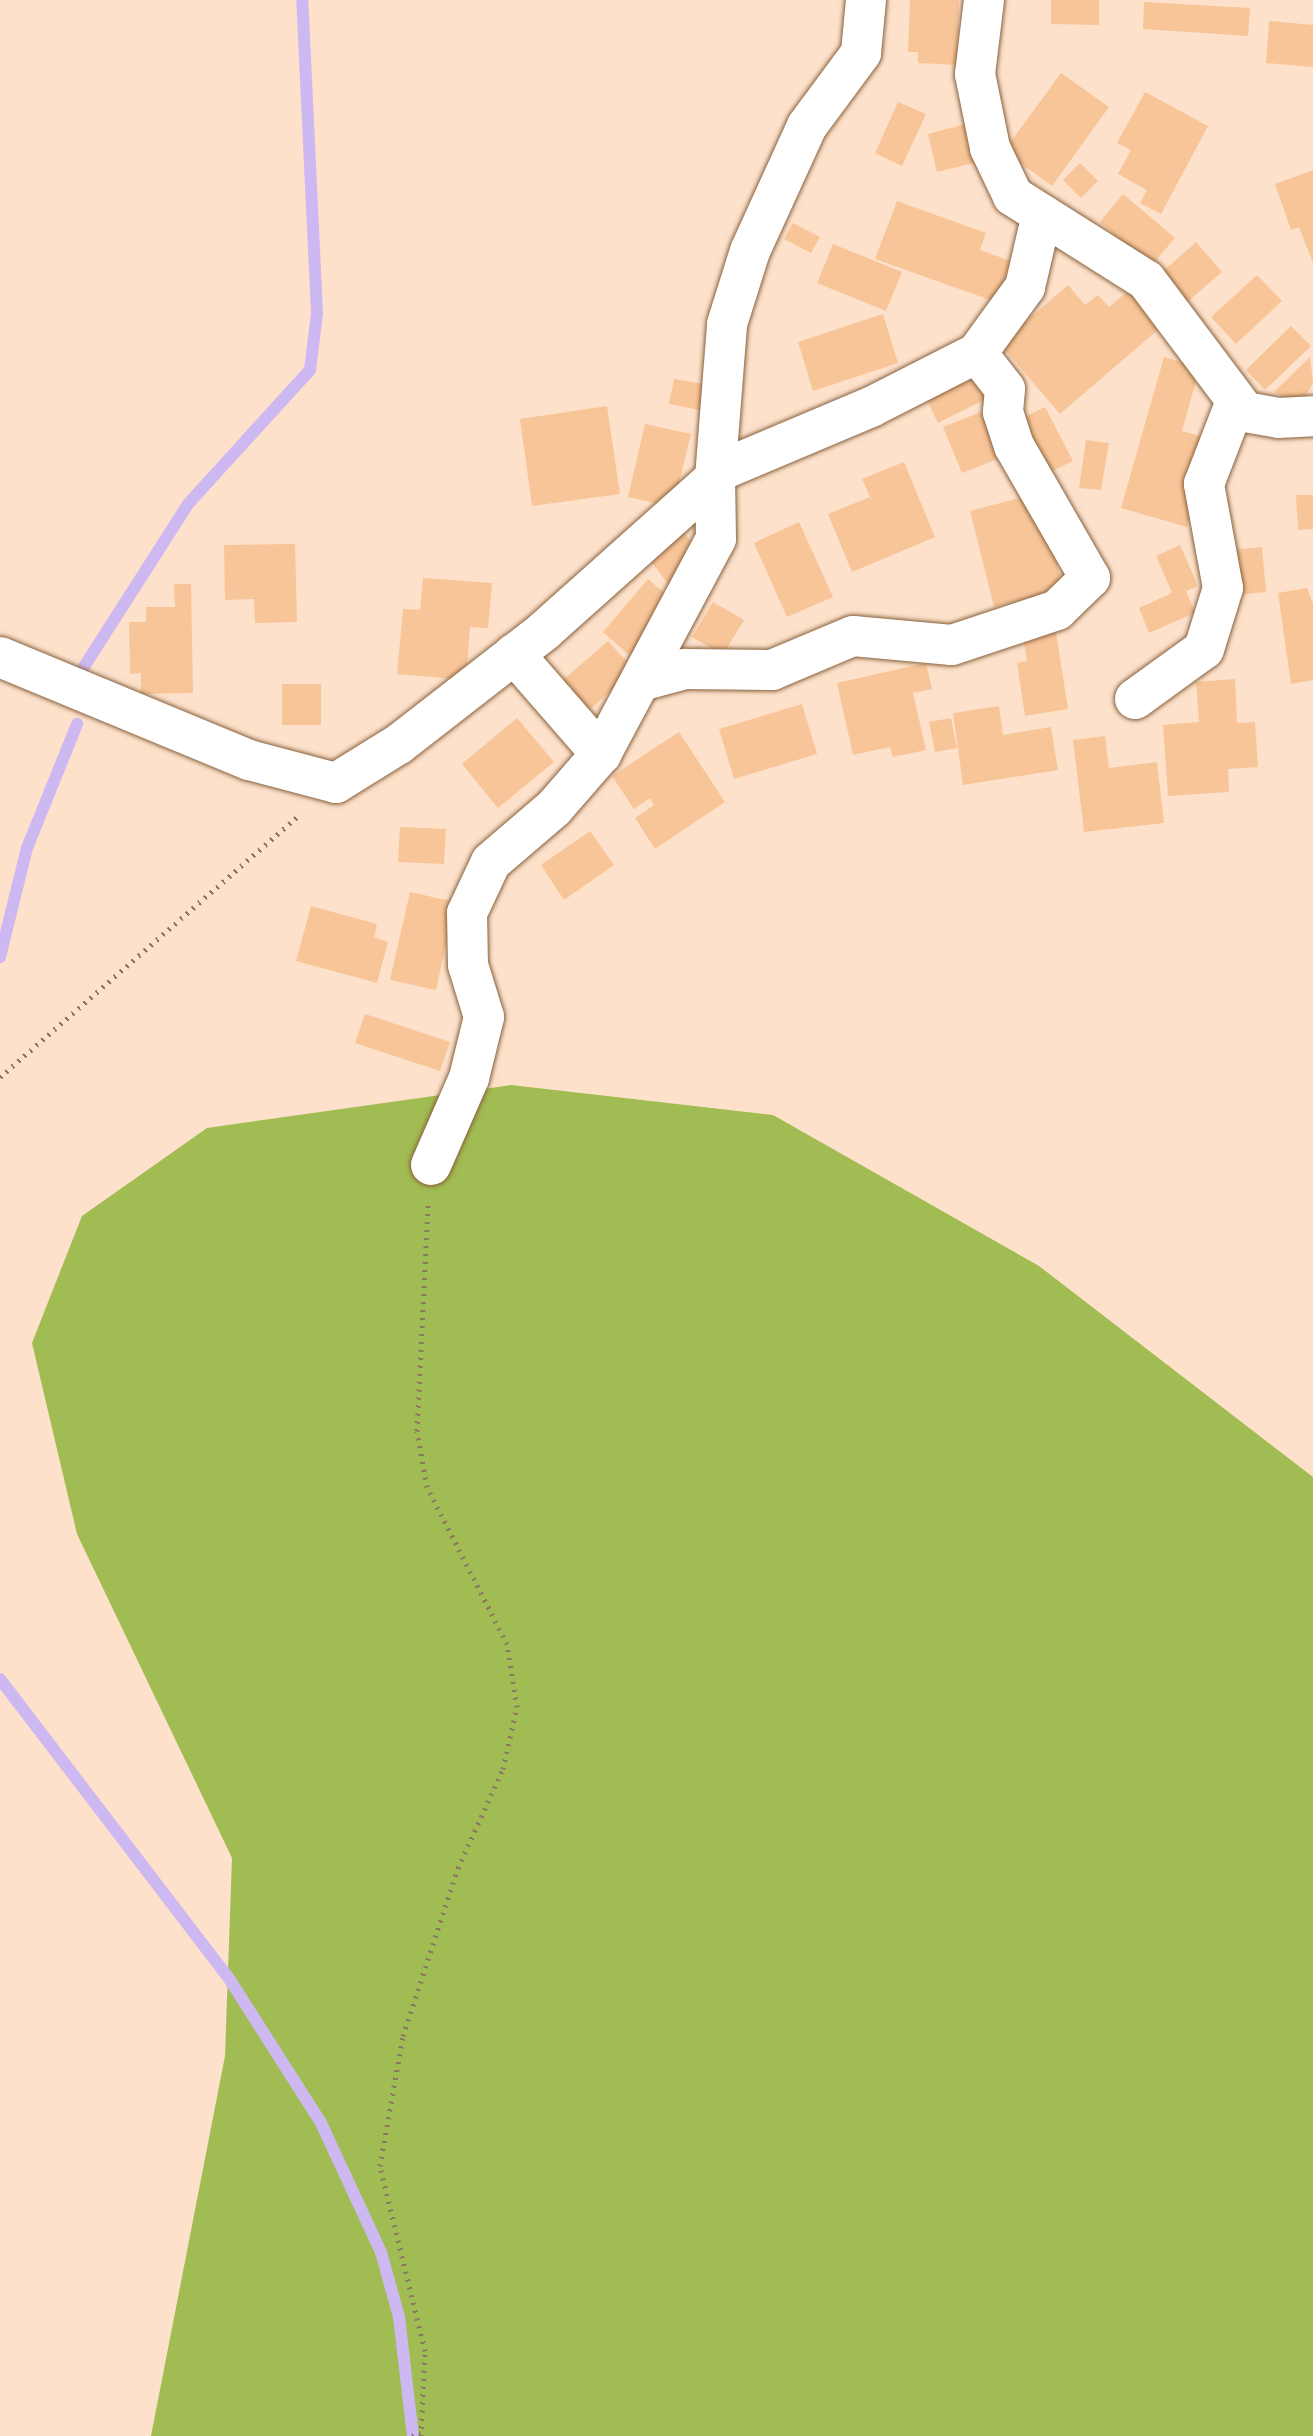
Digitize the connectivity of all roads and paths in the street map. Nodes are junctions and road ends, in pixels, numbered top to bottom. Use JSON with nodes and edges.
{"nodes":[{"id":1,"x":866,"y":0,"type":"edge"},
{"id":2,"x":984,"y":0,"type":"edge"},
{"id":3,"x":1041,"y":218,"type":"junction"},
{"id":4,"x":977,"y":353,"type":"junction"},
{"id":5,"x":1236,"y":401,"type":"junction"},
{"id":6,"x":1313,"y":416,"type":"edge"},
{"id":7,"x":716,"y":475,"type":"junction"},
{"id":8,"x":514,"y":654,"type":"junction"},
{"id":9,"x":0,"y":657,"type":"edge"},
{"id":10,"x":641,"y":681,"type":"junction"},
{"id":11,"x":1135,"y":699,"type":"dead end"},
{"id":12,"x":601,"y":754,"type":"junction"},
{"id":13,"x":336,"y":783,"type":"junction"},
{"id":14,"x":0,"y":1077,"type":"edge"},
{"id":15,"x":431,"y":1165,"type":"joint"},
{"id":16,"x":421,"y":2434,"type":"edge"},
{"id":17,"x":412,"y":2436,"type":"edge"}],
"edges":[{"from":1,"to":7,"type":"street"},
{"from":2,"to":3,"type":"street"},
{"from":3,"to":4,"type":"street"},
{"from":3,"to":5,"type":"street"},
{"from":4,"to":7,"type":"street"},
{"from":4,"to":10,"type":"street"},
{"from":5,"to":6,"type":"street"},
{"from":5,"to":11,"type":"street"},
{"from":7,"to":8,"type":"street"},
{"from":7,"to":10,"type":"street"},
{"from":8,"to":12,"type":"street"},
{"from":8,"to":13,"type":"street"},
{"from":9,"to":13,"type":"street"},
{"from":10,"to":12,"type":"street"},
{"from":12,"to":15,"type":"street"},
{"from":13,"to":14,"type":"path"},
{"from":15,"to":16,"type":"path"},
{"from":16,"to":17,"type":"path"}]}
